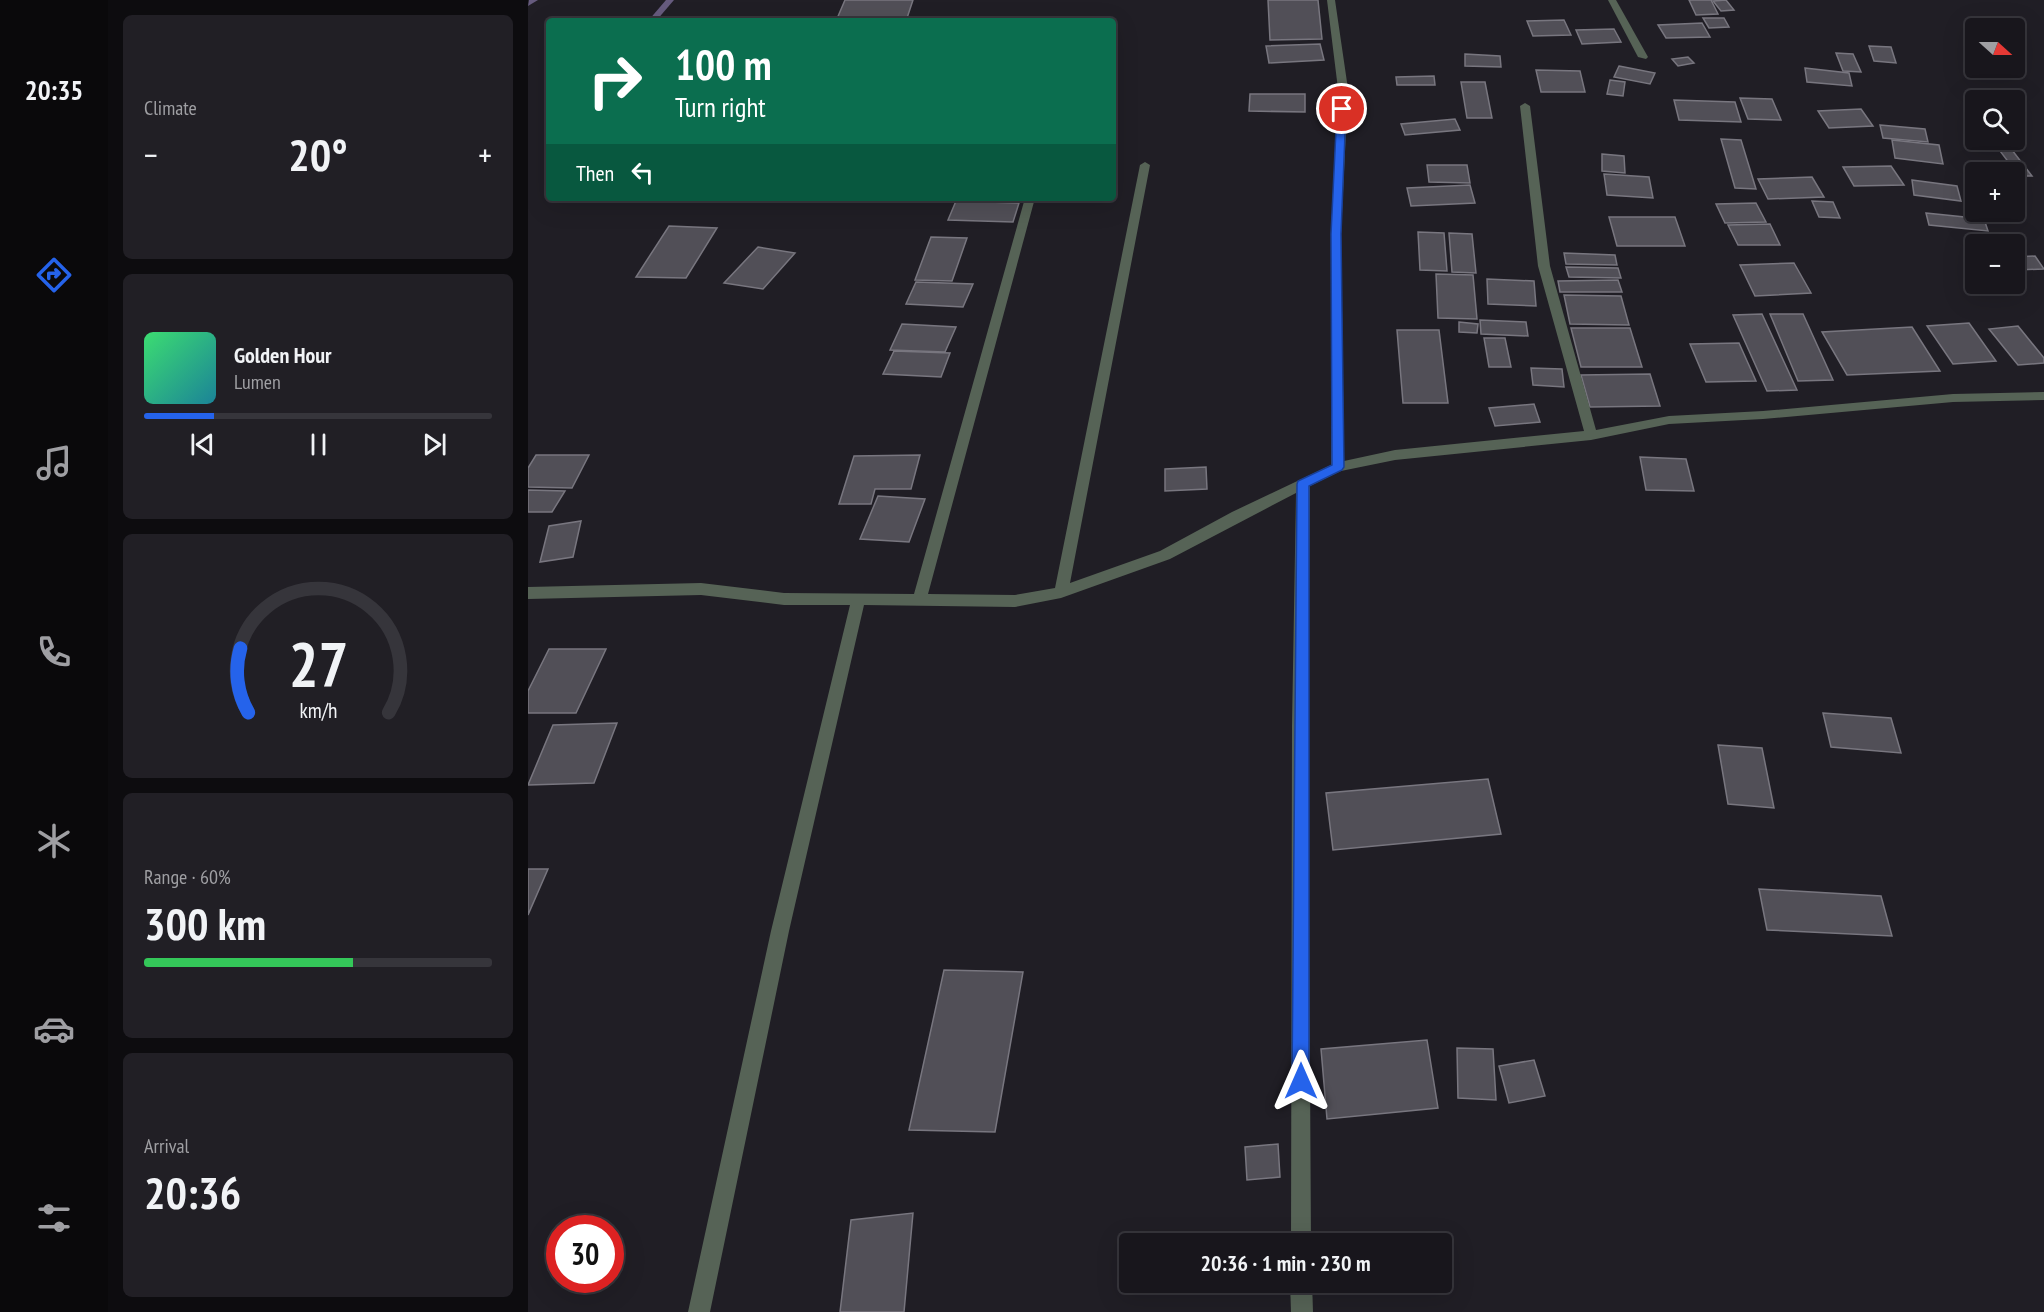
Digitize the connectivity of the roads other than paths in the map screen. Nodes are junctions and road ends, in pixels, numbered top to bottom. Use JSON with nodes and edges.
{"nodes":[{"id":1,"x":1331,"y":0,"type":"edge"},
{"id":2,"x":1612,"y":0,"type":"edge"},
{"id":3,"x":1643,"y":57,"type":"dead end"},
{"id":4,"x":1525,"y":106,"type":"dead end"},
{"id":5,"x":1145,"y":165,"type":"dead end"},
{"id":6,"x":1029,"y":201,"type":"edge"},
{"id":7,"x":2044,"y":396,"type":"edge"},
{"id":8,"x":1592,"y":435,"type":"junction"},
{"id":9,"x":1338,"y":467,"type":"junction"},
{"id":10,"x":1303,"y":484,"type":"junction"},
{"id":11,"x":1061,"y":591,"type":"junction"},
{"id":12,"x":528,"y":593,"type":"edge"},
{"id":13,"x":859,"y":598,"type":"junction"},
{"id":14,"x":920,"y":598,"type":"junction"},
{"id":15,"x":1301,"y":1233,"type":"edge"},
{"id":16,"x":1301,"y":1293,"type":"edge"},
{"id":17,"x":699,"y":1312,"type":"edge"},
{"id":18,"x":1302,"y":1312,"type":"edge"}],
"edges":[{"from":1,"to":9,"type":"street"},
{"from":2,"to":3,"type":"street"},
{"from":4,"to":8,"type":"street"},
{"from":5,"to":11,"type":"street"},
{"from":6,"to":14,"type":"street"},
{"from":7,"to":8,"type":"street"},
{"from":8,"to":9,"type":"street"},
{"from":9,"to":10,"type":"street"},
{"from":10,"to":11,"type":"street"},
{"from":10,"to":15,"type":"street"},
{"from":11,"to":14,"type":"street"},
{"from":12,"to":13,"type":"street"},
{"from":13,"to":14,"type":"street"},
{"from":13,"to":17,"type":"street"},
{"from":16,"to":18,"type":"street"}]}
